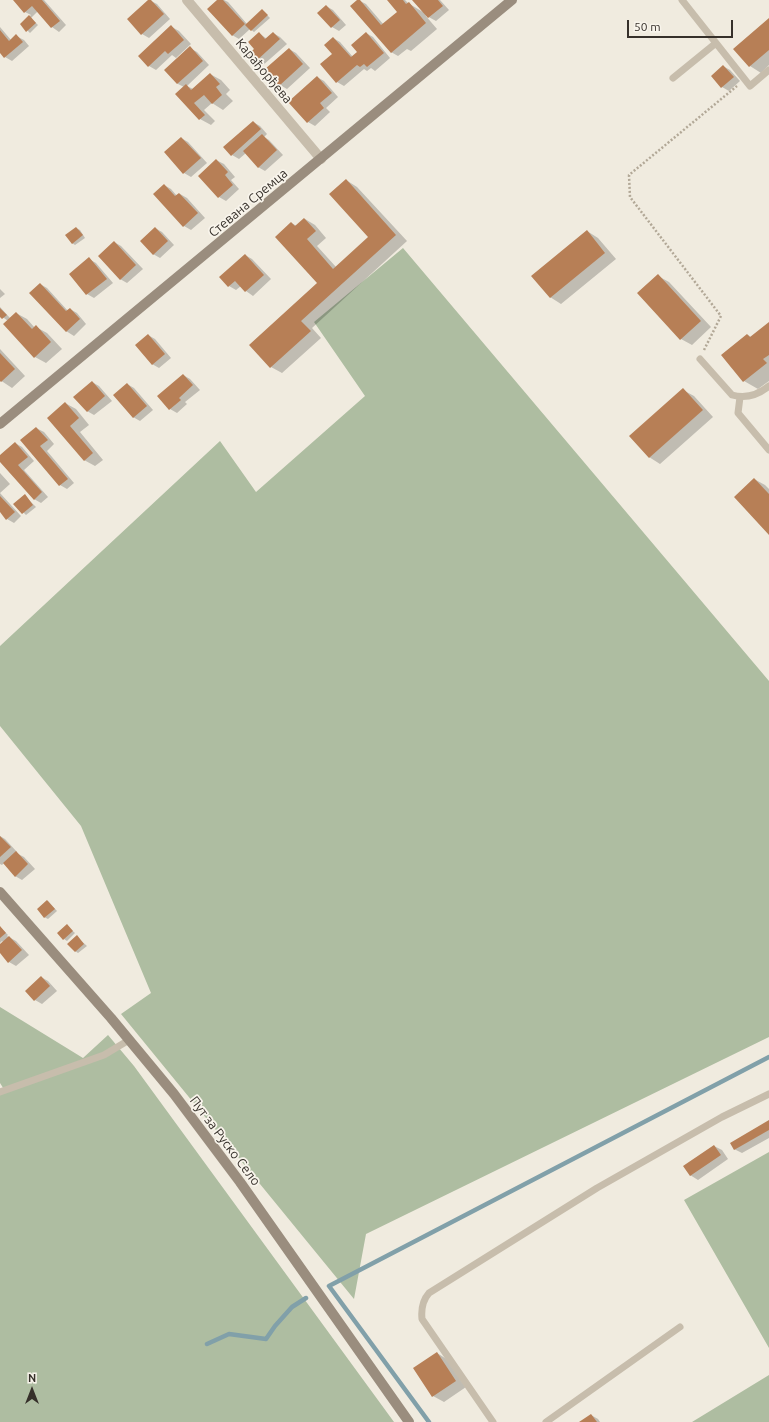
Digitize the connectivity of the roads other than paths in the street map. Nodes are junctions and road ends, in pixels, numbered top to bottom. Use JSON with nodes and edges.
{"nodes":[{"id":1,"x":187,"y":0,"type":"edge"},
{"id":2,"x":512,"y":0,"type":"edge"},
{"id":3,"x":682,"y":0,"type":"edge"},
{"id":4,"x":716,"y":43,"type":"junction"},
{"id":5,"x":769,"y":70,"type":"edge"},
{"id":6,"x":673,"y":78,"type":"dead end"},
{"id":7,"x":321,"y":159,"type":"junction"},
{"id":8,"x":700,"y":359,"type":"road end"},
{"id":9,"x":769,"y":386,"type":"edge"},
{"id":10,"x":740,"y":397,"type":"junction"},
{"id":11,"x":0,"y":424,"type":"edge"},
{"id":12,"x":769,"y":450,"type":"edge"},
{"id":13,"x":0,"y":892,"type":"edge"},
{"id":14,"x":129,"y":1040,"type":"junction"},
{"id":15,"x":0,"y":1092,"type":"edge"},
{"id":16,"x":769,"y":1094,"type":"edge"},
{"id":17,"x":680,"y":1327,"type":"dead end"},
{"id":18,"x":409,"y":1422,"type":"edge"},
{"id":19,"x":493,"y":1422,"type":"edge"},
{"id":20,"x":546,"y":1422,"type":"edge"}],
"edges":[{"from":1,"to":7,"type":"street","name":"Карађорђева"},
{"from":2,"to":7,"type":"main road","name":"Стевана Сремца"},
{"from":3,"to":4,"type":"lane"},
{"from":4,"to":5,"type":"lane"},
{"from":4,"to":6,"type":"lane"},
{"from":7,"to":11,"type":"main road","name":"Стевана Сремца"},
{"from":8,"to":10,"type":"lane"},
{"from":9,"to":10,"type":"lane"},
{"from":10,"to":12,"type":"lane"},
{"from":13,"to":14,"type":"main road","name":"Пут за Руско Село"},
{"from":14,"to":15,"type":"lane"},
{"from":14,"to":18,"type":"main road","name":"Пут за Руско Село"},
{"from":16,"to":19,"type":"lane"},
{"from":17,"to":20,"type":"lane"}]}
